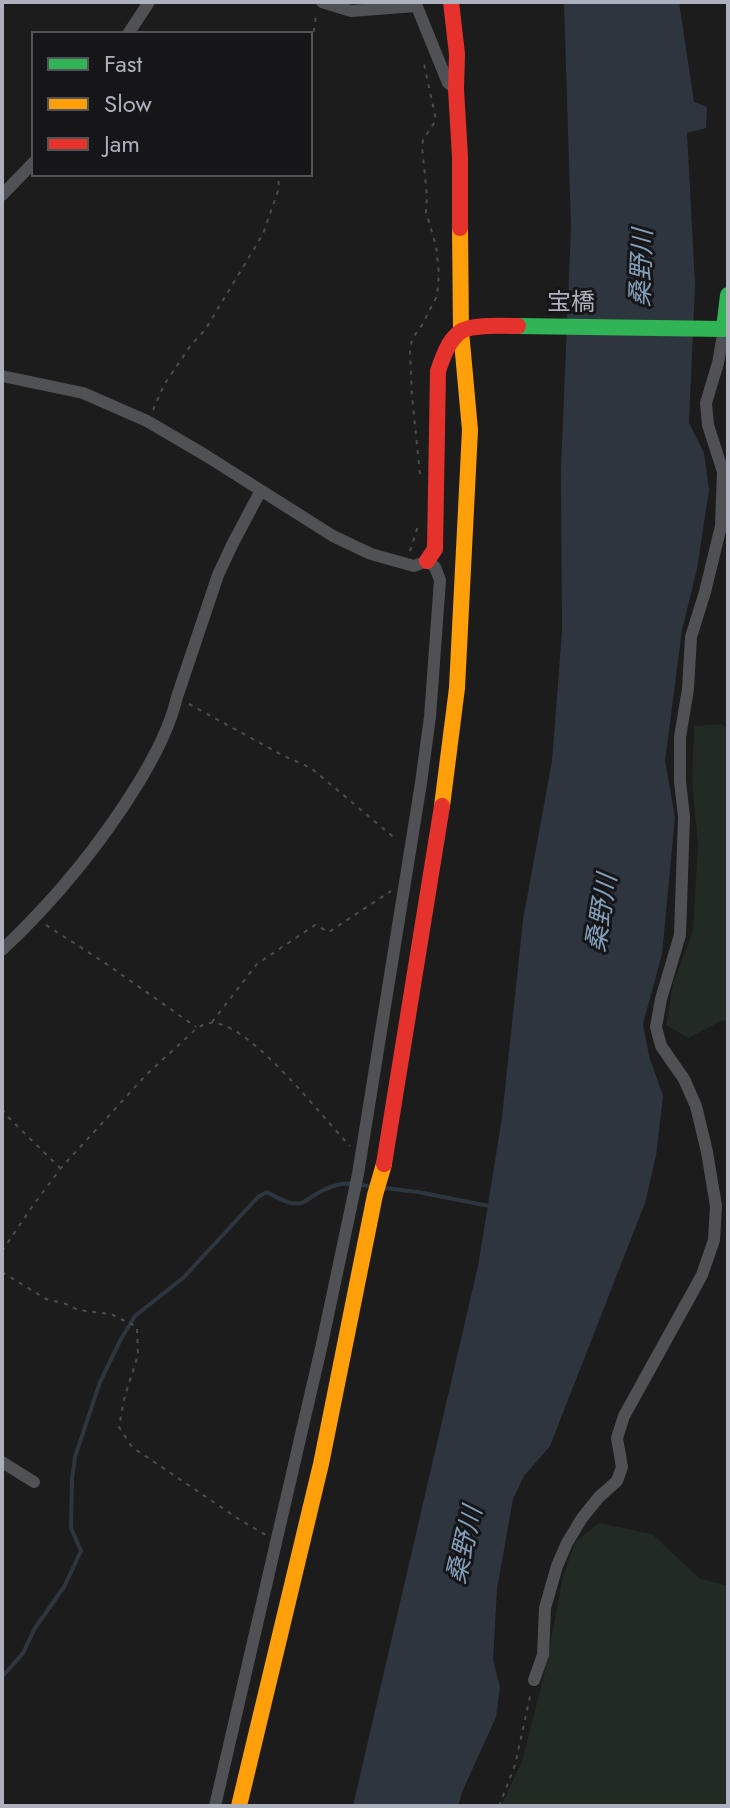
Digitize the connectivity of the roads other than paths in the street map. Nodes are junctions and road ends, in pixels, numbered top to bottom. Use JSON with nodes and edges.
{"nodes":[{"id":1,"x":149,"y":2,"type":"edge"},
{"id":2,"x":322,"y":2,"type":"edge"},
{"id":3,"x":451,"y":2,"type":"edge"},
{"id":4,"x":415,"y":4,"type":"edge"},
{"id":5,"x":129,"y":32,"type":"edge"},
{"id":6,"x":456,"y":89,"type":"junction"},
{"id":7,"x":32,"y":164,"type":"edge"},
{"id":8,"x":2,"y":195,"type":"edge"},
{"id":9,"x":728,"y":295,"type":"edge"},
{"id":10,"x":724,"y":329,"type":"junction"},
{"id":11,"x":461,"y":331,"type":"junction"},
{"id":12,"x":2,"y":376,"type":"edge"},
{"id":13,"x":260,"y":492,"type":"junction"},
{"id":14,"x":427,"y":561,"type":"junction"},
{"id":15,"x":2,"y":950,"type":"edge"},
{"id":16,"x":2,"y":1462,"type":"edge"},
{"id":17,"x":34,"y":1482,"type":"dead end"},
{"id":18,"x":534,"y":1680,"type":"road end"},
{"id":19,"x":215,"y":1806,"type":"edge"},
{"id":20,"x":239,"y":1806,"type":"edge"}],
"edges":[{"from":1,"to":5,"type":"street"},
{"from":2,"to":4,"type":"street"},
{"from":3,"to":6,"type":"street"},
{"from":4,"to":6,"type":"street"},
{"from":6,"to":11,"type":"street"},
{"from":7,"to":8,"type":"street"},
{"from":9,"to":10,"type":"street"},
{"from":10,"to":11,"type":"street","name":"宝橋"},
{"from":10,"to":18,"type":"street"},
{"from":11,"to":14,"type":"street"},
{"from":11,"to":20,"type":"street"},
{"from":12,"to":13,"type":"street"},
{"from":13,"to":14,"type":"street"},
{"from":13,"to":15,"type":"street"},
{"from":14,"to":19,"type":"street"},
{"from":16,"to":17,"type":"street"}]}
